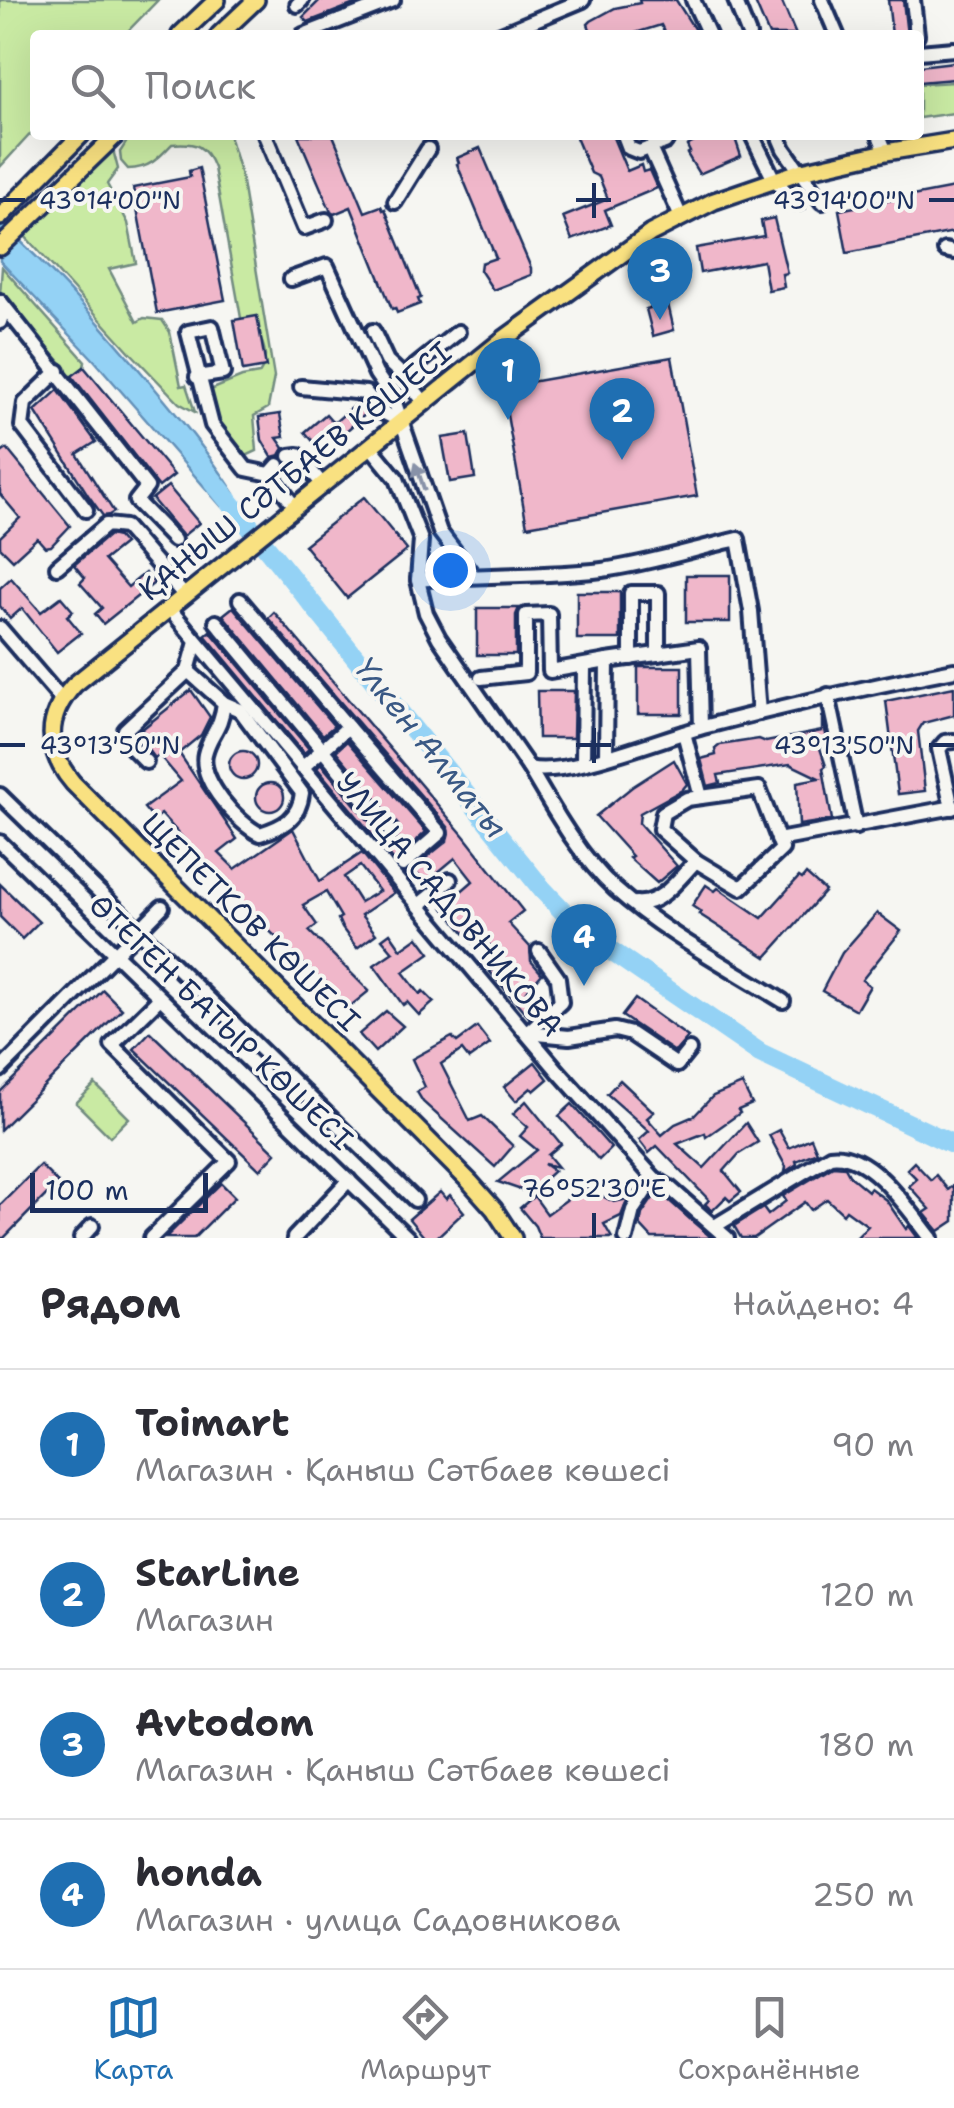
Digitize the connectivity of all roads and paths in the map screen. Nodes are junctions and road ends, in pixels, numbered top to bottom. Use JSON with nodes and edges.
{"nodes":[{"id":1,"x":217,"y":0,"type":"edge"},
{"id":2,"x":256,"y":0,"type":"edge"},
{"id":3,"x":393,"y":0,"type":"edge"},
{"id":4,"x":583,"y":0,"type":"edge"},
{"id":5,"x":693,"y":0,"type":"edge"},
{"id":6,"x":735,"y":0,"type":"edge"},
{"id":7,"x":822,"y":0,"type":"edge"},
{"id":8,"x":913,"y":0,"type":"edge"},
{"id":9,"x":185,"y":30,"type":"edge"},
{"id":10,"x":224,"y":30,"type":"edge"},
{"id":11,"x":316,"y":30,"type":"edge"},
{"id":12,"x":512,"y":30,"type":"edge"},
{"id":13,"x":707,"y":30,"type":"edge"},
{"id":14,"x":748,"y":30,"type":"edge"},
{"id":15,"x":834,"y":30,"type":"edge"},
{"id":16,"x":916,"y":30,"type":"edge"},
{"id":17,"x":954,"y":49,"type":"edge"},
{"id":18,"x":924,"y":52,"type":"edge"},
{"id":19,"x":76,"y":140,"type":"edge"},
{"id":20,"x":111,"y":140,"type":"edge"},
{"id":21,"x":268,"y":140,"type":"edge"},
{"id":22,"x":627,"y":140,"type":"edge"},
{"id":23,"x":667,"y":140,"type":"edge"},
{"id":24,"x":754,"y":140,"type":"edge"},
{"id":25,"x":780,"y":140,"type":"edge"},
{"id":26,"x":881,"y":140,"type":"edge"},
{"id":27,"x":954,"y":142,"type":"edge"},
{"id":28,"x":650,"y":148,"type":"junction"},
{"id":29,"x":428,"y":149,"type":"dead end"},
{"id":30,"x":886,"y":152,"type":"junction"},
{"id":31,"x":802,"y":171,"type":"junction"},
{"id":32,"x":774,"y":180,"type":"junction"},
{"id":33,"x":396,"y":202,"type":"dead end"},
{"id":34,"x":822,"y":202,"type":"dead end"},
{"id":35,"x":680,"y":215,"type":"junction"},
{"id":36,"x":0,"y":217,"type":"edge"},
{"id":37,"x":326,"y":220,"type":"dead end"},
{"id":38,"x":0,"y":247,"type":"edge"},
{"id":39,"x":291,"y":280,"type":"dead end"},
{"id":40,"x":0,"y":302,"type":"edge"},
{"id":41,"x":0,"y":322,"type":"edge"},
{"id":42,"x":373,"y":331,"type":"dead end"},
{"id":43,"x":458,"y":332,"type":"dead end"},
{"id":44,"x":58,"y":371,"type":"junction"},
{"id":45,"x":403,"y":376,"type":"junction"},
{"id":46,"x":197,"y":377,"type":"dead end"},
{"id":47,"x":301,"y":387,"type":"dead end"},
{"id":48,"x":425,"y":403,"type":"junction"},
{"id":49,"x":402,"y":422,"type":"junction"},
{"id":50,"x":370,"y":446,"type":"junction"},
{"id":51,"x":290,"y":456,"type":"dead end"},
{"id":52,"x":323,"y":485,"type":"junction"},
{"id":53,"x":295,"y":507,"type":"junction"},
{"id":54,"x":86,"y":510,"type":"dead end"},
{"id":55,"x":440,"y":532,"type":"junction"},
{"id":56,"x":174,"y":540,"type":"dead end"},
{"id":57,"x":421,"y":540,"type":"junction"},
{"id":58,"x":56,"y":567,"type":"dead end"},
{"id":59,"x":472,"y":574,"type":"junction"},
{"id":60,"x":418,"y":580,"type":"junction"},
{"id":61,"x":184,"y":595,"type":"junction"},
{"id":62,"x":240,"y":600,"type":"dead end"},
{"id":63,"x":168,"y":607,"type":"junction"},
{"id":64,"x":216,"y":622,"type":"dead end"},
{"id":65,"x":0,"y":628,"type":"edge"},
{"id":66,"x":196,"y":642,"type":"junction"},
{"id":67,"x":658,"y":654,"type":"junction"},
{"id":68,"x":631,"y":658,"type":"junction"},
{"id":69,"x":607,"y":661,"type":"junction"},
{"id":70,"x":584,"y":666,"type":"junction"},
{"id":71,"x":954,"y":670,"type":"edge"},
{"id":72,"x":188,"y":671,"type":"junction"},
{"id":73,"x":550,"y":671,"type":"junction"},
{"id":74,"x":526,"y":673,"type":"junction"},
{"id":75,"x":480,"y":678,"type":"dead end"},
{"id":76,"x":828,"y":695,"type":"junction"},
{"id":77,"x":61,"y":700,"type":"junction"},
{"id":78,"x":224,"y":704,"type":"junction"},
{"id":79,"x":758,"y":713,"type":"junction"},
{"id":80,"x":348,"y":727,"type":"junction"},
{"id":81,"x":701,"y":727,"type":"junction"},
{"id":82,"x":684,"y":732,"type":"junction"},
{"id":83,"x":954,"y":741,"type":"edge"},
{"id":84,"x":322,"y":750,"type":"junction"},
{"id":85,"x":606,"y":756,"type":"junction"},
{"id":86,"x":146,"y":762,"type":"dead end"},
{"id":87,"x":583,"y":762,"type":"junction"},
{"id":88,"x":302,"y":768,"type":"junction"},
{"id":89,"x":530,"y":768,"type":"junction"},
{"id":90,"x":0,"y":795,"type":"edge"},
{"id":91,"x":701,"y":797,"type":"junction"},
{"id":92,"x":953,"y":807,"type":"edge"},
{"id":93,"x":856,"y":827,"type":"junction"},
{"id":94,"x":390,"y":831,"type":"dead end"},
{"id":95,"x":778,"y":840,"type":"junction"},
{"id":96,"x":0,"y":842,"type":"edge"},
{"id":97,"x":696,"y":861,"type":"junction"},
{"id":98,"x":402,"y":865,"type":"dead end"},
{"id":99,"x":450,"y":880,"type":"dead end"},
{"id":100,"x":634,"y":903,"type":"junction"},
{"id":101,"x":419,"y":905,"type":"junction"},
{"id":102,"x":162,"y":907,"type":"dead end"},
{"id":103,"x":139,"y":930,"type":"junction"},
{"id":104,"x":539,"y":951,"type":"dead end"},
{"id":105,"x":115,"y":954,"type":"junction"},
{"id":106,"x":160,"y":998,"type":"junction"},
{"id":107,"x":784,"y":1001,"type":"dead end"},
{"id":108,"x":527,"y":1033,"type":"junction"},
{"id":109,"x":689,"y":1050,"type":"dead end"},
{"id":110,"x":0,"y":1070,"type":"edge"},
{"id":111,"x":654,"y":1178,"type":"junction"},
{"id":112,"x":349,"y":1180,"type":"junction"},
{"id":113,"x":416,"y":1200,"type":"dead end"},
{"id":114,"x":92,"y":1226,"type":"dead end"},
{"id":115,"x":715,"y":1226,"type":"junction"},
{"id":116,"x":401,"y":1236,"type":"edge"},
{"id":117,"x":82,"y":1238,"type":"edge"},
{"id":118,"x":151,"y":1238,"type":"edge"},
{"id":119,"x":294,"y":1238,"type":"edge"},
{"id":120,"x":513,"y":1238,"type":"edge"},
{"id":121,"x":626,"y":1238,"type":"edge"},
{"id":122,"x":727,"y":1238,"type":"edge"},
{"id":123,"x":931,"y":1238,"type":"edge"}],
"edges":[{"from":1,"to":9,"type":"main road"},
{"from":2,"to":10,"type":"main road"},
{"from":3,"to":11,"type":"street"},
{"from":4,"to":12,"type":"street"},
{"from":5,"to":13,"type":"street"},
{"from":6,"to":14,"type":"street"},
{"from":7,"to":15,"type":"street"},
{"from":8,"to":16,"type":"street"},
{"from":17,"to":18,"type":"street"},
{"from":19,"to":36,"type":"main road"},
{"from":20,"to":38,"type":"main road"},
{"from":21,"to":37,"type":"street"},
{"from":22,"to":28,"type":"street"},
{"from":23,"to":28,"type":"street"},
{"from":24,"to":32,"type":"street"},
{"from":25,"to":31,"type":"street"},
{"from":26,"to":30,"type":"street"},
{"from":27,"to":30,"type":"main road","name":"ҚАНЫШ СӘТБАЕВ КӨШЕСІ"},
{"from":28,"to":35,"type":"street"},
{"from":29,"to":33,"type":"street"},
{"from":30,"to":31,"type":"main road","name":"ҚАНЫШ СӘТБАЕВ КӨШЕСІ"},
{"from":31,"to":32,"type":"main road","name":"ҚАНЫШ СӘТБАЕВ КӨШЕСІ"},
{"from":31,"to":32,"type":"street"},
{"from":31,"to":34,"type":"street"},
{"from":32,"to":35,"type":"main road","name":"ҚАНЫШ СӘТБАЕВ КӨШЕСІ"},
{"from":35,"to":48,"type":"main road","name":"ҚАНЫШ СӘТБАЕВ КӨШЕСІ"},
{"from":39,"to":49,"type":"street"},
{"from":40,"to":41,"type":"street"},
{"from":40,"to":44,"type":"street"},
{"from":42,"to":45,"type":"street"},
{"from":43,"to":45,"type":"street"},
{"from":44,"to":54,"type":"street"},
{"from":44,"to":56,"type":"street"},
{"from":45,"to":48,"type":"street"},
{"from":46,"to":53,"type":"street"},
{"from":47,"to":49,"type":"street"},
{"from":48,"to":49,"type":"main road","name":"ҚАНЫШ СӘТБАЕВ КӨШЕСІ"},
{"from":49,"to":50,"type":"main road","name":"ҚАНЫШ СӘТБАЕВ КӨШЕСІ"},
{"from":55,"to":49,"type":"street","one_way":true},
{"from":50,"to":52,"type":"main road","name":"ҚАНЫШ СӘТБАЕВ КӨШЕСІ"},
{"from":50,"to":57,"type":"street"},
{"from":51,"to":52,"type":"street"},
{"from":52,"to":53,"type":"main road","name":"ҚАНЫШ СӘТБАЕВ КӨШЕСІ"},
{"from":53,"to":61,"type":"main road","name":"ҚАНЫШ СӘТБАЕВ КӨШЕСІ"},
{"from":55,"to":57,"type":"street"},
{"from":55,"to":59,"type":"street"},
{"from":57,"to":60,"type":"street"},
{"from":58,"to":61,"type":"street"},
{"from":59,"to":60,"type":"street"},
{"from":59,"to":79,"type":"street"},
{"from":60,"to":89,"type":"street"},
{"from":61,"to":63,"type":"main road","name":"ҚАНЫШ СӘТБАЕВ КӨШЕСІ"},
{"from":62,"to":80,"type":"street"},
{"from":63,"to":66,"type":"street","name":"УЛИЦА САДОВНИКОВА"},
{"from":63,"to":77,"type":"main road","name":"ҚАНЫШ СӘТБАЕВ КӨШЕСІ"},
{"from":64,"to":84,"type":"street"},
{"from":65,"to":77,"type":"street"},
{"from":66,"to":72,"type":"street"},
{"from":66,"to":88,"type":"street","name":"УЛИЦА САДОВНИКОВА"},
{"from":67,"to":68,"type":"street"},
{"from":67,"to":68,"type":"street"},
{"from":67,"to":81,"type":"street"},
{"from":68,"to":69,"type":"street"},
{"from":69,"to":70,"type":"street"},
{"from":69,"to":85,"type":"street"},
{"from":70,"to":73,"type":"street"},
{"from":70,"to":87,"type":"street"},
{"from":71,"to":76,"type":"street"},
{"from":72,"to":78,"type":"street"},
{"from":72,"to":86,"type":"street"},
{"from":73,"to":74,"type":"street"},
{"from":73,"to":74,"type":"street"},
{"from":74,"to":75,"type":"street"},
{"from":76,"to":79,"type":"street"},
{"from":76,"to":93,"type":"street"},
{"from":77,"to":120,"type":"main road","name":"ЩЕПЕТКОВ КӨШЕСІ"},
{"from":78,"to":78,"type":"street"},
{"from":79,"to":81,"type":"street"},
{"from":80,"to":84,"type":"street"},
{"from":80,"to":98,"type":"street"},
{"from":81,"to":82,"type":"street"},
{"from":82,"to":85,"type":"street"},
{"from":82,"to":91,"type":"street"},
{"from":83,"to":92,"type":"street"},
{"from":84,"to":88,"type":"street"},
{"from":84,"to":94,"type":"street"},
{"from":85,"to":87,"type":"street"},
{"from":87,"to":89,"type":"street"},
{"from":88,"to":101,"type":"street","name":"УЛИЦА САДОВНИКОВА"},
{"from":89,"to":100,"type":"street"},
{"from":90,"to":103,"type":"street"},
{"from":91,"to":95,"type":"street"},
{"from":91,"to":97,"type":"street"},
{"from":92,"to":93,"type":"street"},
{"from":93,"to":95,"type":"street"},
{"from":95,"to":97,"type":"street"},
{"from":96,"to":105,"type":"street","name":"ӨТЕГЕН БАТЫР КӨШЕСІ"},
{"from":97,"to":100,"type":"street"},
{"from":99,"to":101,"type":"street"},
{"from":100,"to":107,"type":"street"},
{"from":101,"to":108,"type":"street","name":"УЛИЦА САДОВНИКОВА"},
{"from":102,"to":103,"type":"street"},
{"from":103,"to":105,"type":"street"},
{"from":103,"to":113,"type":"street"},
{"from":104,"to":108,"type":"street"},
{"from":105,"to":106,"type":"street","name":"ӨТЕГЕН БАТЫР КӨШЕСІ"},
{"from":105,"to":110,"type":"street"},
{"from":106,"to":112,"type":"street","name":"ӨТЕГЕН БАТЫР КӨШЕСІ"},
{"from":106,"to":118,"type":"street"},
{"from":108,"to":109,"type":"street"},
{"from":108,"to":111,"type":"street","name":"УЛИЦА САДОВНИКОВА"},
{"from":111,"to":115,"type":"street","name":"УЛИЦА САДОВНИКОВА"},
{"from":111,"to":121,"type":"street"},
{"from":112,"to":116,"type":"street","name":"ӨТЕГЕН БАТЫР КӨШЕСІ"},
{"from":112,"to":119,"type":"street"},
{"from":114,"to":117,"type":"street"},
{"from":115,"to":122,"type":"street","name":"УЛИЦА САДОВНИКОВА"},
{"from":115,"to":123,"type":"street"}]}
